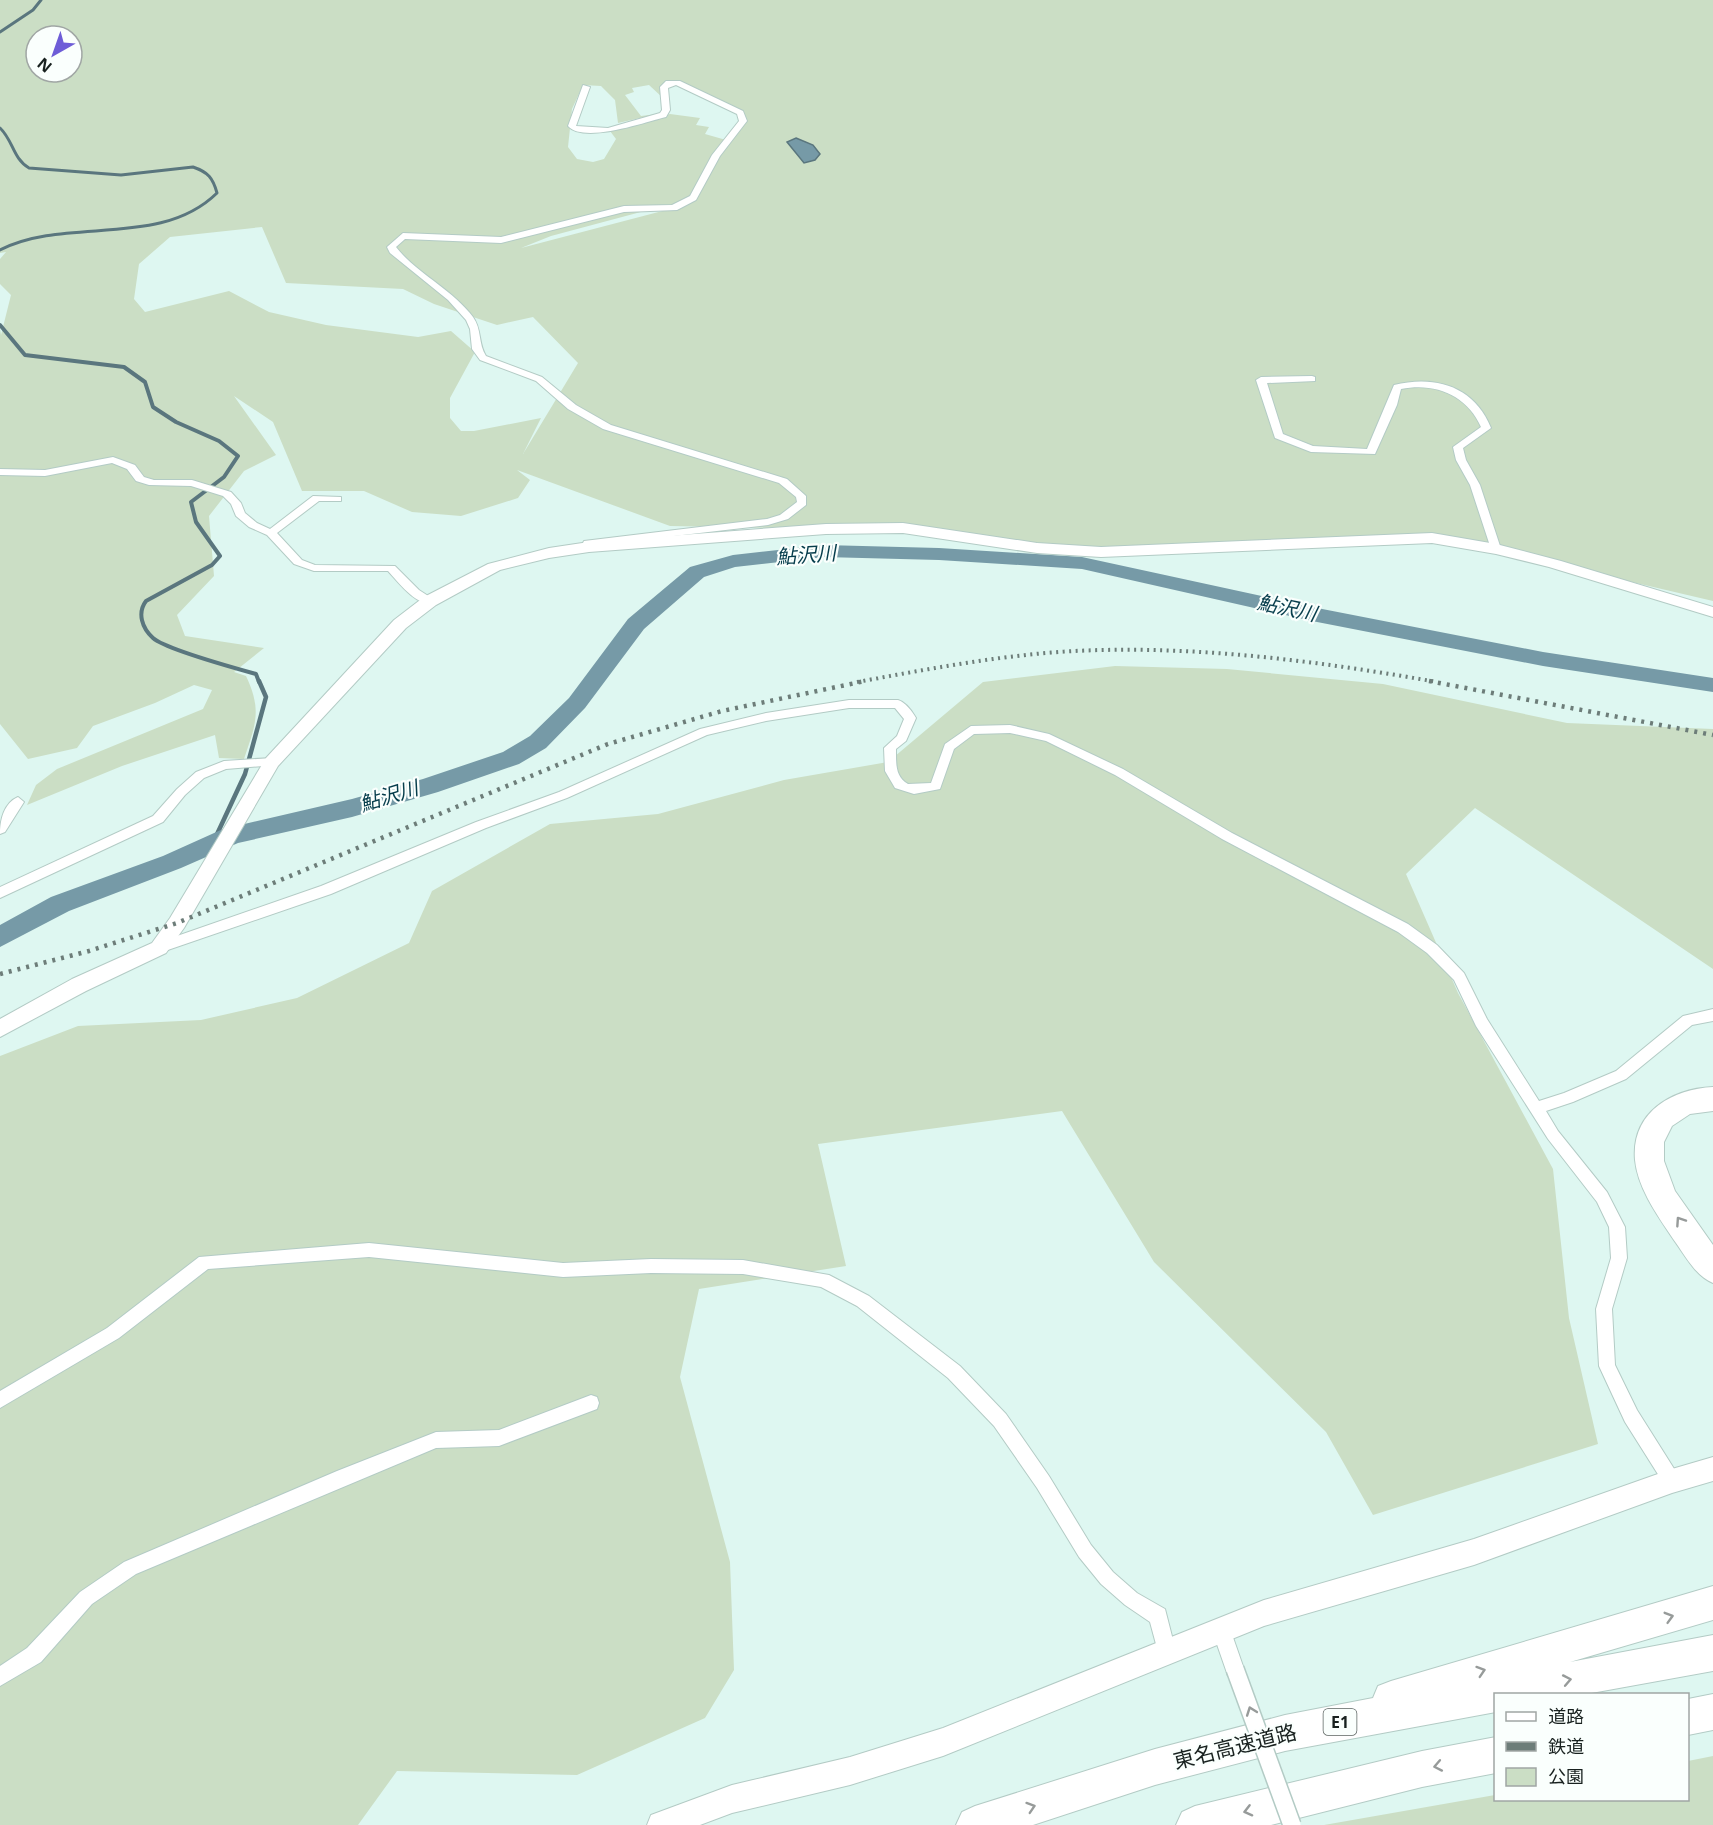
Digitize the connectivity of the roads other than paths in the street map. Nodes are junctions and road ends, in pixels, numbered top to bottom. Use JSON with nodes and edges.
{"nodes":[{"id":1,"x":586,"y":87,"type":"dead end"},
{"id":2,"x":1312,"y":380,"type":"dead end"},
{"id":3,"x":0,"y":472,"type":"edge"},
{"id":4,"x":337,"y":499,"type":"dead end"},
{"id":5,"x":271,"y":533,"type":"junction"},
{"id":6,"x":1496,"y":549,"type":"junction"},
{"id":7,"x":549,"y":553,"type":"junction"},
{"id":8,"x":430,"y":601,"type":"junction"},
{"id":9,"x":1713,"y":612,"type":"edge"},
{"id":10,"x":272,"y":762,"type":"junction"},
{"id":11,"x":18,"y":802,"type":"dead end"},
{"id":12,"x":0,"y":829,"type":"edge"},
{"id":13,"x":0,"y":893,"type":"edge"},
{"id":14,"x":159,"y":948,"type":"junction"},
{"id":15,"x":1713,"y":1015,"type":"edge"},
{"id":16,"x":0,"y":1029,"type":"edge"},
{"id":17,"x":1713,"y":1099,"type":"edge"},
{"id":18,"x":1537,"y":1108,"type":"junction"},
{"id":19,"x":1713,"y":1269,"type":"edge"},
{"id":20,"x":0,"y":1400,"type":"edge"},
{"id":21,"x":591,"y":1403,"type":"dead end"},
{"id":22,"x":1713,"y":1469,"type":"edge"},
{"id":23,"x":1672,"y":1481,"type":"junction"},
{"id":24,"x":1713,"y":1604,"type":"edge"},
{"id":25,"x":1221,"y":1630,"type":"junction"},
{"id":26,"x":1167,"y":1652,"type":"junction"},
{"id":27,"x":1713,"y":1653,"type":"edge"},
{"id":28,"x":0,"y":1677,"type":"edge"},
{"id":29,"x":1499,"y":1693,"type":"edge"},
{"id":30,"x":1494,"y":1694,"type":"edge"},
{"id":31,"x":1285,"y":1733,"type":"junction"},
{"id":32,"x":1494,"y":1755,"type":"edge"},
{"id":33,"x":661,"y":1825,"type":"edge"},
{"id":34,"x":975,"y":1825,"type":"edge"},
{"id":35,"x":1195,"y":1825,"type":"edge"},
{"id":36,"x":1292,"y":1825,"type":"edge"}],
"edges":[{"from":1,"to":7,"type":"street"},
{"from":2,"to":6,"type":"street"},
{"from":3,"to":5,"type":"street"},
{"from":4,"to":5,"type":"street"},
{"from":5,"to":8,"type":"street"},
{"from":6,"to":7,"type":"street"},
{"from":6,"to":9,"type":"street"},
{"from":7,"to":8,"type":"street"},
{"from":8,"to":10,"type":"street"},
{"from":10,"to":13,"type":"street"},
{"from":10,"to":14,"type":"street"},
{"from":11,"to":12,"type":"street"},
{"from":14,"to":16,"type":"street"},
{"from":14,"to":18,"type":"street"},
{"from":15,"to":18,"type":"street"},
{"from":19,"to":17,"type":"highway","one_way":true},
{"from":18,"to":23,"type":"street"},
{"from":20,"to":26,"type":"street"},
{"from":21,"to":28,"type":"street"},
{"from":22,"to":23,"type":"street"},
{"from":23,"to":25,"type":"street"},
{"from":31,"to":24,"type":"highway","one_way":true},
{"from":25,"to":26,"type":"street"},
{"from":36,"to":25,"type":"street","one_way":true,"bridge":true},
{"from":26,"to":33,"type":"street"},
{"from":29,"to":27,"type":"highway","name":"東名高速道路","number":"E1","one_way":true},
{"from":31,"to":30,"type":"highway","name":"東名高速道路","number":"E1","one_way":true},
{"from":34,"to":31,"type":"highway","name":"東名高速道路","number":"E1","one_way":true},
{"from":32,"to":35,"type":"highway","one_way":true}]}
